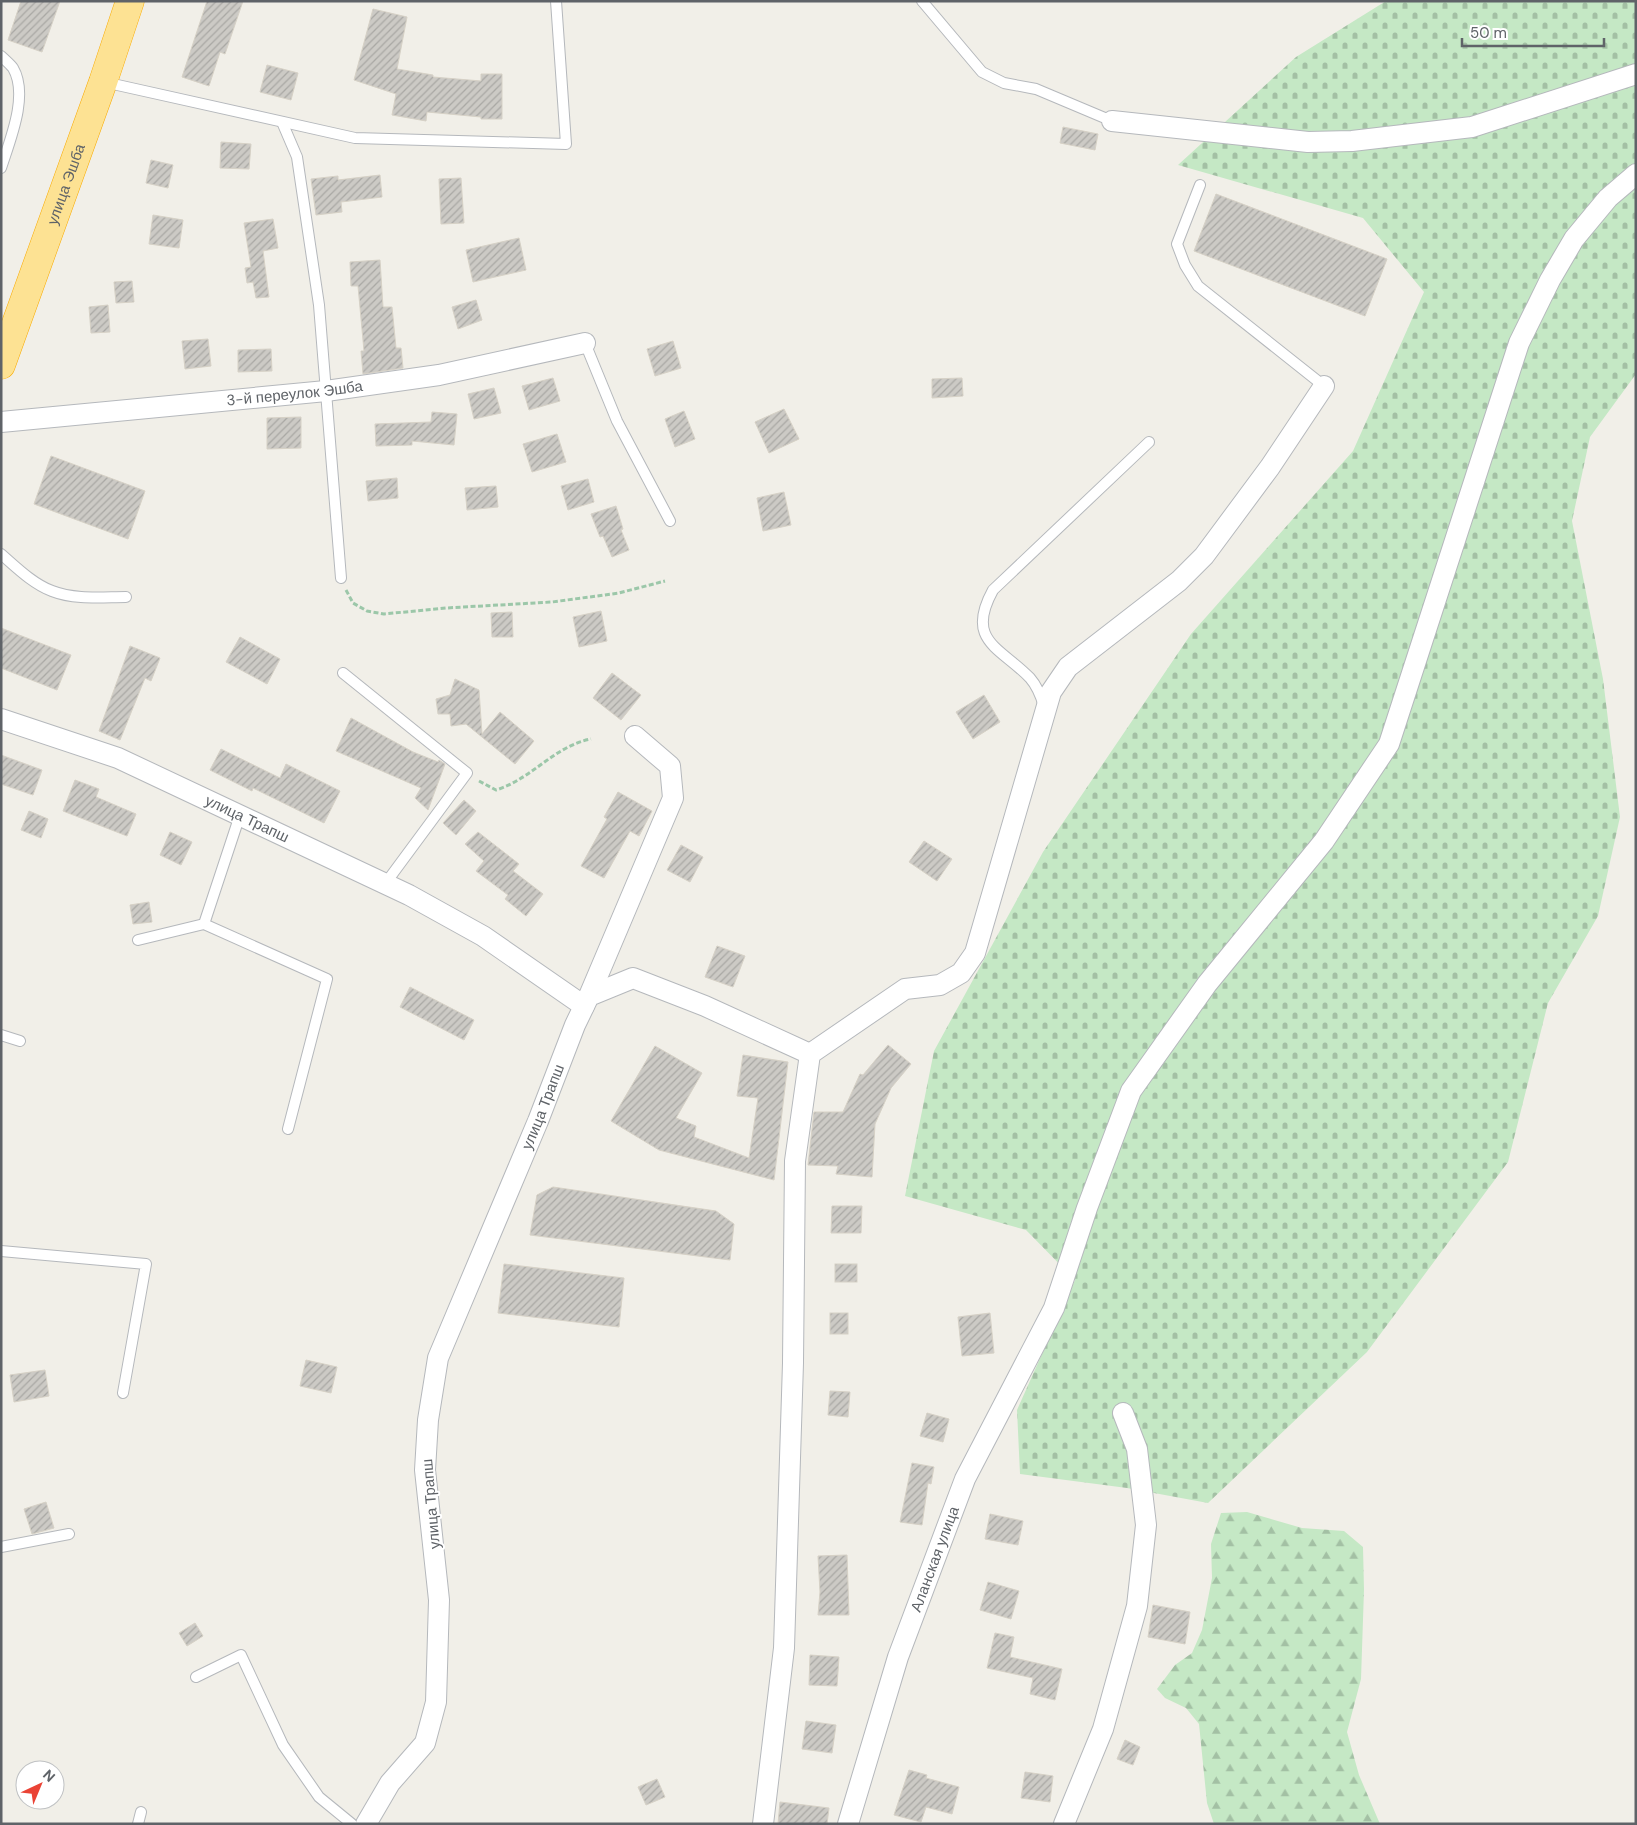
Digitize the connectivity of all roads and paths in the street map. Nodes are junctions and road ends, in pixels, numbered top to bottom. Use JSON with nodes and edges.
{"nodes":[{"id":1,"x":130,"y":1,"type":"edge"},
{"id":2,"x":556,"y":1,"type":"edge"},
{"id":3,"x":922,"y":1,"type":"edge"},
{"id":4,"x":1,"y":56,"type":"edge"},
{"id":5,"x":1636,"y":74,"type":"edge"},
{"id":6,"x":103,"y":82,"type":"junction"},
{"id":7,"x":1112,"y":121,"type":"joint"},
{"id":8,"x":282,"y":122,"type":"junction"},
{"id":9,"x":1,"y":168,"type":"edge"},
{"id":10,"x":1636,"y":174,"type":"edge"},
{"id":11,"x":1200,"y":185,"type":"dead end"},
{"id":12,"x":585,"y":343,"type":"joint"},
{"id":13,"x":1,"y":365,"type":"edge"},
{"id":14,"x":1324,"y":386,"type":"joint"},
{"id":15,"x":326,"y":391,"type":"junction"},
{"id":16,"x":1,"y":422,"type":"edge"},
{"id":17,"x":1149,"y":442,"type":"dead end"},
{"id":18,"x":670,"y":521,"type":"dead end"},
{"id":19,"x":1,"y":554,"type":"edge"},
{"id":20,"x":342,"y":578,"type":"joint"},
{"id":21,"x":665,"y":581,"type":"dead end"},
{"id":22,"x":126,"y":598,"type":"dead end"},
{"id":23,"x":344,"y":673,"type":"dead end"},
{"id":24,"x":1046,"y":710,"type":"junction"},
{"id":25,"x":1,"y":719,"type":"edge"},
{"id":26,"x":635,"y":736,"type":"dead end"},
{"id":27,"x":591,"y":738,"type":"dead end"},
{"id":28,"x":467,"y":773,"type":"junction"},
{"id":29,"x":240,"y":816,"type":"junction"},
{"id":30,"x":385,"y":884,"type":"junction"},
{"id":31,"x":204,"y":924,"type":"junction"},
{"id":32,"x":138,"y":940,"type":"dead end"},
{"id":33,"x":587,"y":1001,"type":"junction"},
{"id":34,"x":1,"y":1035,"type":"edge"},
{"id":35,"x":20,"y":1041,"type":"dead end"},
{"id":36,"x":810,"y":1054,"type":"junction"},
{"id":37,"x":288,"y":1130,"type":"dead end"},
{"id":38,"x":1,"y":1251,"type":"edge"},
{"id":39,"x":123,"y":1393,"type":"dead end"},
{"id":40,"x":1123,"y":1413,"type":"dead end"},
{"id":41,"x":69,"y":1534,"type":"dead end"},
{"id":42,"x":1,"y":1547,"type":"edge"},
{"id":43,"x":196,"y":1676,"type":"dead end"},
{"id":44,"x":141,"y":1812,"type":"dead end"},
{"id":45,"x":138,"y":1824,"type":"edge"},
{"id":46,"x":352,"y":1824,"type":"edge"},
{"id":47,"x":366,"y":1824,"type":"edge"},
{"id":48,"x":763,"y":1824,"type":"edge"},
{"id":49,"x":848,"y":1824,"type":"edge"},
{"id":50,"x":1064,"y":1824,"type":"edge"}],
"edges":[{"from":1,"to":6,"type":"highway","name":"улица Эшба"},
{"from":2,"to":8,"type":"lane"},
{"from":3,"to":7,"type":"lane"},
{"from":4,"to":9,"type":"lane"},
{"from":5,"to":7,"type":"street"},
{"from":6,"to":8,"type":"lane"},
{"from":6,"to":13,"type":"highway","name":"улица Эшба"},
{"from":8,"to":15,"type":"lane"},
{"from":10,"to":49,"type":"street","name":"Аланская улица"},
{"from":11,"to":14,"type":"lane"},
{"from":12,"to":15,"type":"street","name":"3-й переулок Эшба"},
{"from":12,"to":18,"type":"lane"},
{"from":14,"to":24,"type":"street"},
{"from":15,"to":16,"type":"street","name":"3-й переулок Эшба"},
{"from":15,"to":20,"type":"lane"},
{"from":17,"to":24,"type":"lane"},
{"from":19,"to":22,"type":"lane"},
{"from":20,"to":21,"type":"path"},
{"from":23,"to":28,"type":"lane"},
{"from":24,"to":36,"type":"street"},
{"from":25,"to":29,"type":"street","name":"улица Трапш"},
{"from":26,"to":33,"type":"street"},
{"from":27,"to":28,"type":"path"},
{"from":28,"to":30,"type":"lane"},
{"from":29,"to":30,"type":"street","name":"улица Трапш"},
{"from":29,"to":31,"type":"lane"},
{"from":30,"to":33,"type":"street","name":"улица Трапш"},
{"from":31,"to":32,"type":"lane"},
{"from":31,"to":37,"type":"lane"},
{"from":33,"to":36,"type":"street"},
{"from":33,"to":47,"type":"street","name":"улица Трапш"},
{"from":34,"to":35,"type":"lane"},
{"from":36,"to":48,"type":"street"},
{"from":38,"to":39,"type":"lane"},
{"from":40,"to":50,"type":"street"},
{"from":41,"to":42,"type":"lane"},
{"from":43,"to":46,"type":"lane"},
{"from":44,"to":45,"type":"lane"}]}
